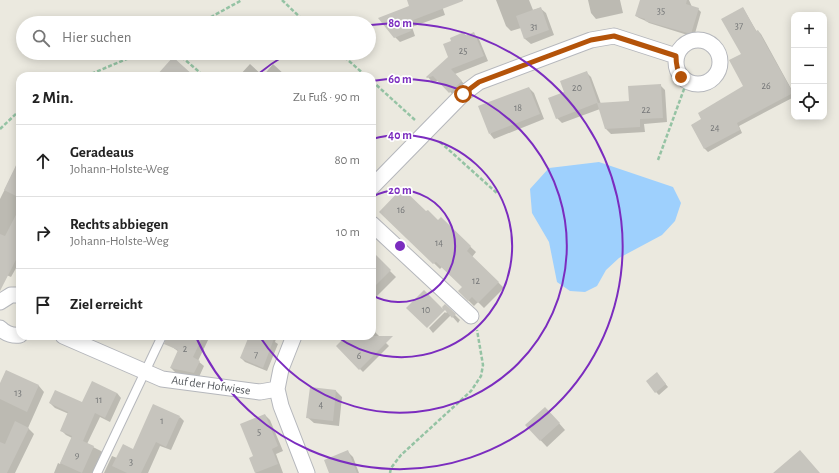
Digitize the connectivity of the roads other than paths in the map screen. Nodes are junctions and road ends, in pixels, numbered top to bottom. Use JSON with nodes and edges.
{"nodes":[{"id":1,"x":676,"y":56,"type":"junction"},
{"id":2,"x":376,"y":183,"type":"edge"},
{"id":3,"x":376,"y":228,"type":"edge"},
{"id":4,"x":16,"y":295,"type":"edge"},
{"id":5,"x":0,"y":302,"type":"edge"},
{"id":6,"x":471,"y":316,"type":"road end"},
{"id":7,"x":0,"y":328,"type":"edge"},
{"id":8,"x":16,"y":335,"type":"edge"},
{"id":9,"x":72,"y":340,"type":"edge"},
{"id":10,"x":160,"y":340,"type":"edge"},
{"id":11,"x":292,"y":340,"type":"edge"},
{"id":12,"x":145,"y":372,"type":"junction"},
{"id":13,"x":277,"y":389,"type":"junction"},
{"id":14,"x":97,"y":473,"type":"edge"},
{"id":15,"x":307,"y":473,"type":"edge"}],
"edges":[{"from":1,"to":1,"type":"street"},
{"from":1,"to":2,"type":"street"},
{"from":3,"to":6,"type":"street"},
{"from":4,"to":5,"type":"street"},
{"from":7,"to":8,"type":"street"},
{"from":9,"to":12,"type":"street","name":"Auf der Hofwiese"},
{"from":10,"to":12,"type":"lane"},
{"from":11,"to":13,"type":"street"},
{"from":12,"to":13,"type":"street","name":"Auf der Hofwiese"},
{"from":12,"to":14,"type":"lane"},
{"from":13,"to":15,"type":"street"}]}
